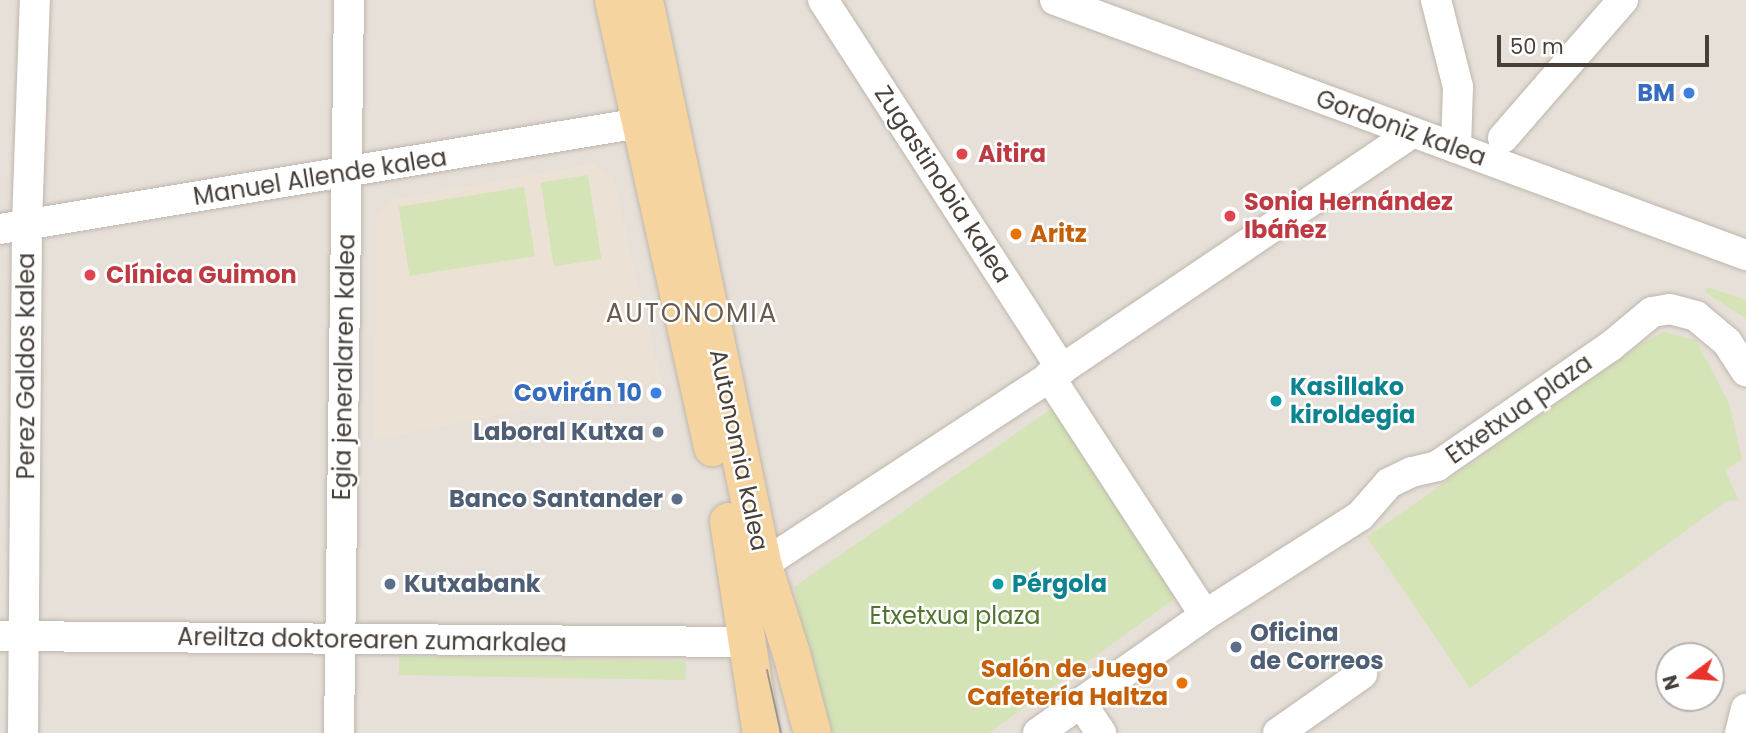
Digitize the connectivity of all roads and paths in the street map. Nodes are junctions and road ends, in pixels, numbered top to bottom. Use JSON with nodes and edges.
{"nodes":[{"id":1,"x":35,"y":0,"type":"edge"},
{"id":2,"x":349,"y":0,"type":"edge"},
{"id":3,"x":613,"y":0,"type":"edge"},
{"id":4,"x":644,"y":0,"type":"edge"},
{"id":5,"x":823,"y":0,"type":"edge"},
{"id":6,"x":1055,"y":0,"type":"edge"},
{"id":7,"x":1436,"y":0,"type":"edge"},
{"id":8,"x":1626,"y":1,"type":"edge"},
{"id":9,"x":640,"y":122,"type":"junction"},
{"id":10,"x":1412,"y":133,"type":"junction"},
{"id":11,"x":1503,"y":138,"type":"dead end"},
{"id":12,"x":1456,"y":148,"type":"junction"},
{"id":13,"x":356,"y":172,"type":"junction"},
{"id":14,"x":14,"y":227,"type":"edge"},
{"id":15,"x":1746,"y":256,"type":"edge"},
{"id":16,"x":1746,"y":371,"type":"edge"},
{"id":17,"x":1056,"y":373,"type":"junction"},
{"id":18,"x":752,"y":575,"type":"junction"},
{"id":19,"x":1205,"y":615,"type":"junction"},
{"id":20,"x":12,"y":636,"type":"edge"},
{"id":21,"x":340,"y":640,"type":"junction"},
{"id":22,"x":745,"y":642,"type":"junction"},
{"id":23,"x":1362,"y":674,"type":"dead end"},
{"id":24,"x":1081,"y":703,"type":"junction"},
{"id":25,"x":1746,"y":709,"type":"edge"},
{"id":26,"x":23,"y":733,"type":"edge"},
{"id":27,"x":339,"y":733,"type":"edge"},
{"id":28,"x":761,"y":733,"type":"edge"},
{"id":29,"x":812,"y":733,"type":"edge"},
{"id":30,"x":1038,"y":733,"type":"edge"},
{"id":31,"x":1101,"y":733,"type":"edge"},
{"id":32,"x":1278,"y":733,"type":"edge"},
{"id":33,"x":1740,"y":733,"type":"edge"}],
"edges":[{"from":1,"to":14,"type":"street","name":"Perez Galdos kalea"},
{"from":2,"to":13,"type":"street","name":"Egia jeneralaren kalea"},
{"from":3,"to":9,"type":"main road","name":"Autonomia kalea"},
{"from":4,"to":18,"type":"main road","name":"Autonomia kalea"},
{"from":5,"to":17,"type":"street","name":"Zugastinobia kalea"},
{"from":6,"to":10,"type":"street","name":"Gordoniz kalea"},
{"from":7,"to":12,"type":"street"},
{"from":8,"to":11,"type":"street"},
{"from":9,"to":13,"type":"street","name":"Manuel Allende kalea"},
{"from":9,"to":18,"type":"main road","name":"Autonomia kalea"},
{"from":10,"to":12,"type":"street","name":"Gordoniz kalea"},
{"from":10,"to":17,"type":"street"},
{"from":12,"to":15,"type":"street","name":"Gordoniz kalea"},
{"from":13,"to":14,"type":"street","name":"Manuel Allende kalea"},
{"from":13,"to":21,"type":"street","name":"Egia jeneralaren kalea"},
{"from":14,"to":20,"type":"street","name":"Perez Galdos kalea"},
{"from":16,"to":19,"type":"street","name":"Etxetxua plaza"},
{"from":17,"to":18,"type":"street"},
{"from":17,"to":19,"type":"street"},
{"from":18,"to":22,"type":"main road","name":"Autonomia kalea"},
{"from":18,"to":29,"type":"main road","name":"Autonomia kalea"},
{"from":19,"to":24,"type":"street","name":"Etxetxua plaza"},
{"from":20,"to":21,"type":"street","name":"Areiltza doktorearen zumarkalea"},
{"from":20,"to":26,"type":"street","name":"Perez Galdos kalea"},
{"from":21,"to":22,"type":"street","name":"Areiltza doktorearen zumarkalea"},
{"from":21,"to":27,"type":"street","name":"Egia jeneralaren kalea"},
{"from":22,"to":28,"type":"main road","name":"Autonomia kalea"},
{"from":23,"to":32,"type":"street"},
{"from":24,"to":30,"type":"street","name":"Etxetxua plaza"},
{"from":24,"to":31,"type":"street"},
{"from":25,"to":33,"type":"street"}]}
